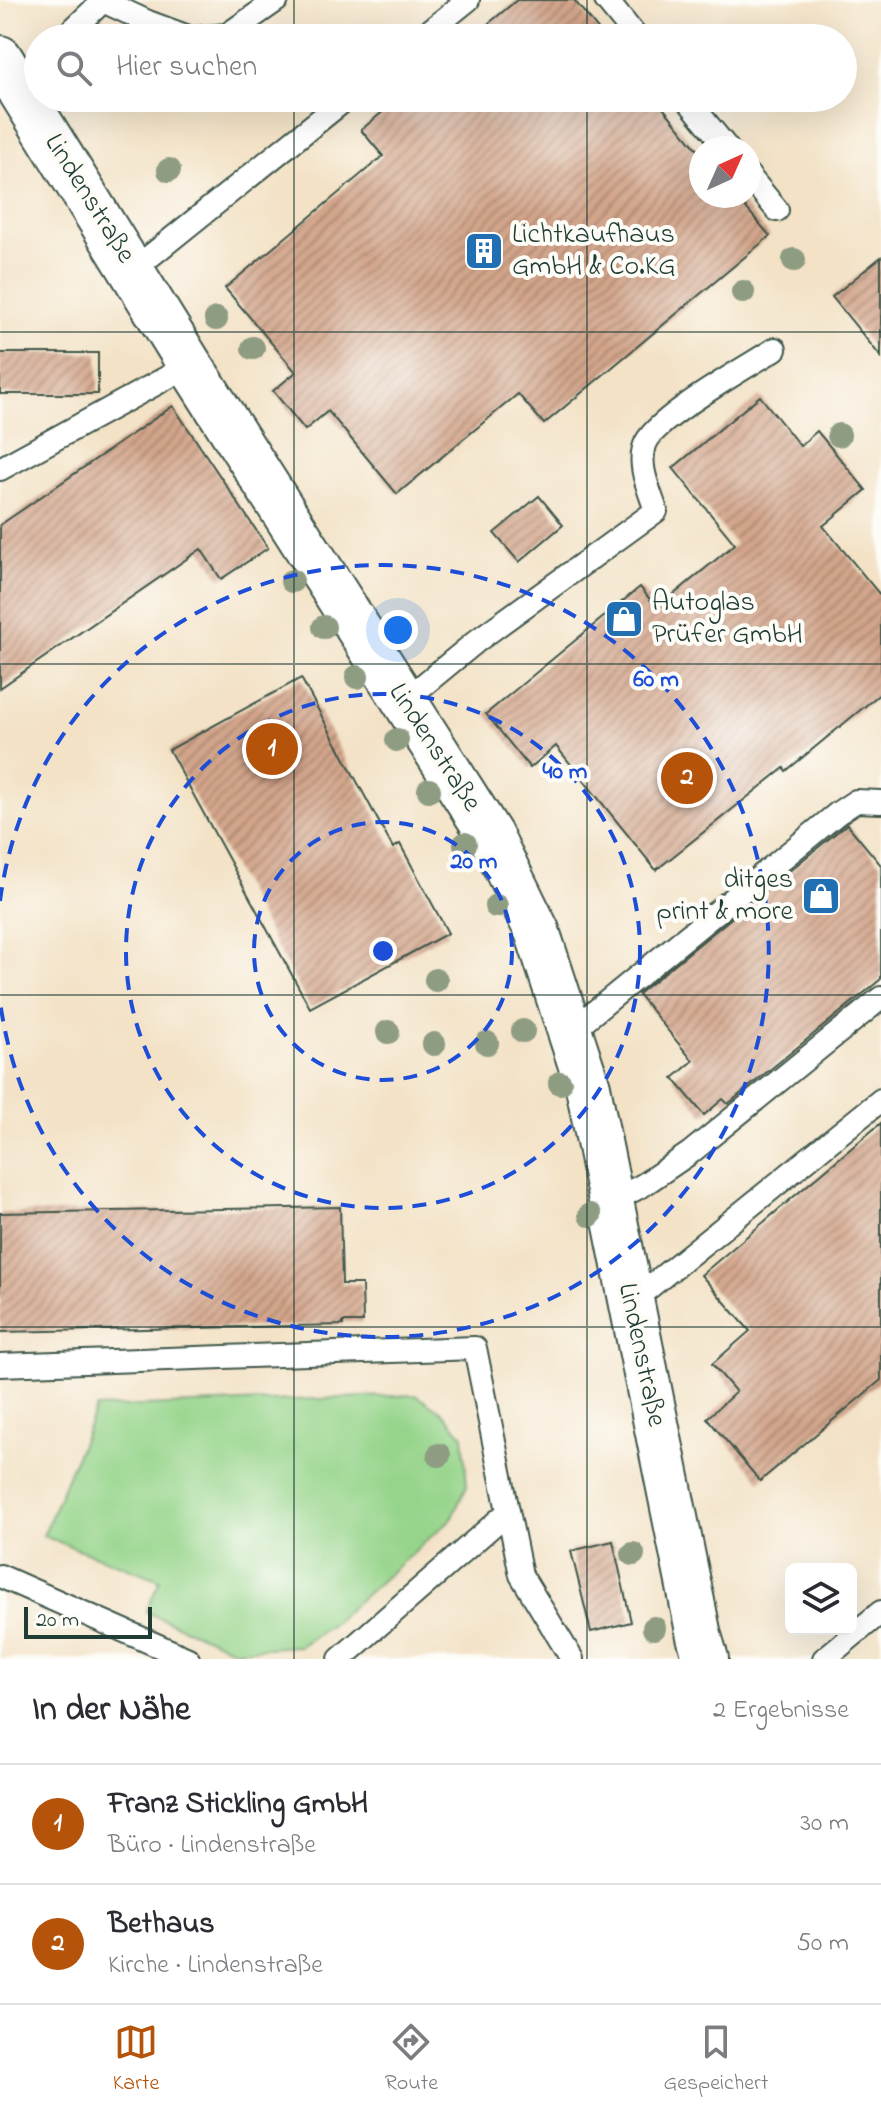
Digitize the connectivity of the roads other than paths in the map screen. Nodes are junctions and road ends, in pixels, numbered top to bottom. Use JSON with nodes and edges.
{"nodes":[{"id":1,"x":104,"y":0,"type":"edge"},
{"id":2,"x":277,"y":0,"type":"edge"},
{"id":3,"x":468,"y":0,"type":"edge"},
{"id":4,"x":606,"y":0,"type":"edge"},
{"id":5,"x":79,"y":24,"type":"edge"},
{"id":6,"x":154,"y":24,"type":"edge"},
{"id":7,"x":243,"y":24,"type":"edge"},
{"id":8,"x":438,"y":24,"type":"edge"},
{"id":9,"x":626,"y":24,"type":"edge"},
{"id":10,"x":43,"y":112,"type":"edge"},
{"id":11,"x":330,"y":112,"type":"edge"},
{"id":12,"x":697,"y":112,"type":"edge"},
{"id":13,"x":717,"y":136,"type":"edge"},
{"id":14,"x":761,"y":191,"type":"edge"},
{"id":15,"x":777,"y":210,"type":"dead end"},
{"id":16,"x":133,"y":270,"type":"junction"},
{"id":17,"x":775,"y":349,"type":"dead end"},
{"id":18,"x":190,"y":365,"type":"junction"},
{"id":19,"x":0,"y":469,"type":"edge"},
{"id":20,"x":404,"y":701,"type":"junction"},
{"id":21,"x":881,"y":802,"type":"edge"},
{"id":22,"x":881,"y":998,"type":"edge"},
{"id":23,"x":570,"y":1032,"type":"junction"},
{"id":24,"x":881,"y":1100,"type":"edge"},
{"id":25,"x":611,"y":1202,"type":"junction"},
{"id":26,"x":630,"y":1303,"type":"junction"},
{"id":27,"x":0,"y":1365,"type":"edge"},
{"id":28,"x":508,"y":1512,"type":"junction"},
{"id":29,"x":0,"y":1576,"type":"edge"},
{"id":30,"x":881,"y":1612,"type":"edge"},
{"id":31,"x":188,"y":1659,"type":"edge"},
{"id":32,"x":340,"y":1659,"type":"edge"},
{"id":33,"x":572,"y":1659,"type":"edge"},
{"id":34,"x":706,"y":1659,"type":"edge"},
{"id":35,"x":824,"y":1659,"type":"edge"}],
"edges":[{"from":1,"to":5,"type":"lane"},
{"from":1,"to":6,"type":"lane"},
{"from":2,"to":7,"type":"lane"},
{"from":3,"to":8,"type":"lane"},
{"from":4,"to":9,"type":"lane"},
{"from":10,"to":16,"type":"street","name":"Lindenstraße"},
{"from":11,"to":16,"type":"lane"},
{"from":12,"to":13,"type":"lane"},
{"from":14,"to":15,"type":"lane"},
{"from":16,"to":18,"type":"street","name":"Lindenstraße"},
{"from":17,"to":20,"type":"lane"},
{"from":18,"to":19,"type":"lane"},
{"from":18,"to":20,"type":"street","name":"Lindenstraße"},
{"from":20,"to":23,"type":"street","name":"Lindenstraße"},
{"from":21,"to":23,"type":"lane"},
{"from":22,"to":25,"type":"lane"},
{"from":23,"to":25,"type":"street","name":"Lindenstraße"},
{"from":24,"to":26,"type":"lane"},
{"from":25,"to":26,"type":"street","name":"Lindenstraße"},
{"from":26,"to":34,"type":"street","name":"Lindenstraße"},
{"from":27,"to":28,"type":"lane"},
{"from":28,"to":32,"type":"lane"},
{"from":28,"to":33,"type":"lane"},
{"from":29,"to":31,"type":"lane"},
{"from":30,"to":35,"type":"lane"}]}
